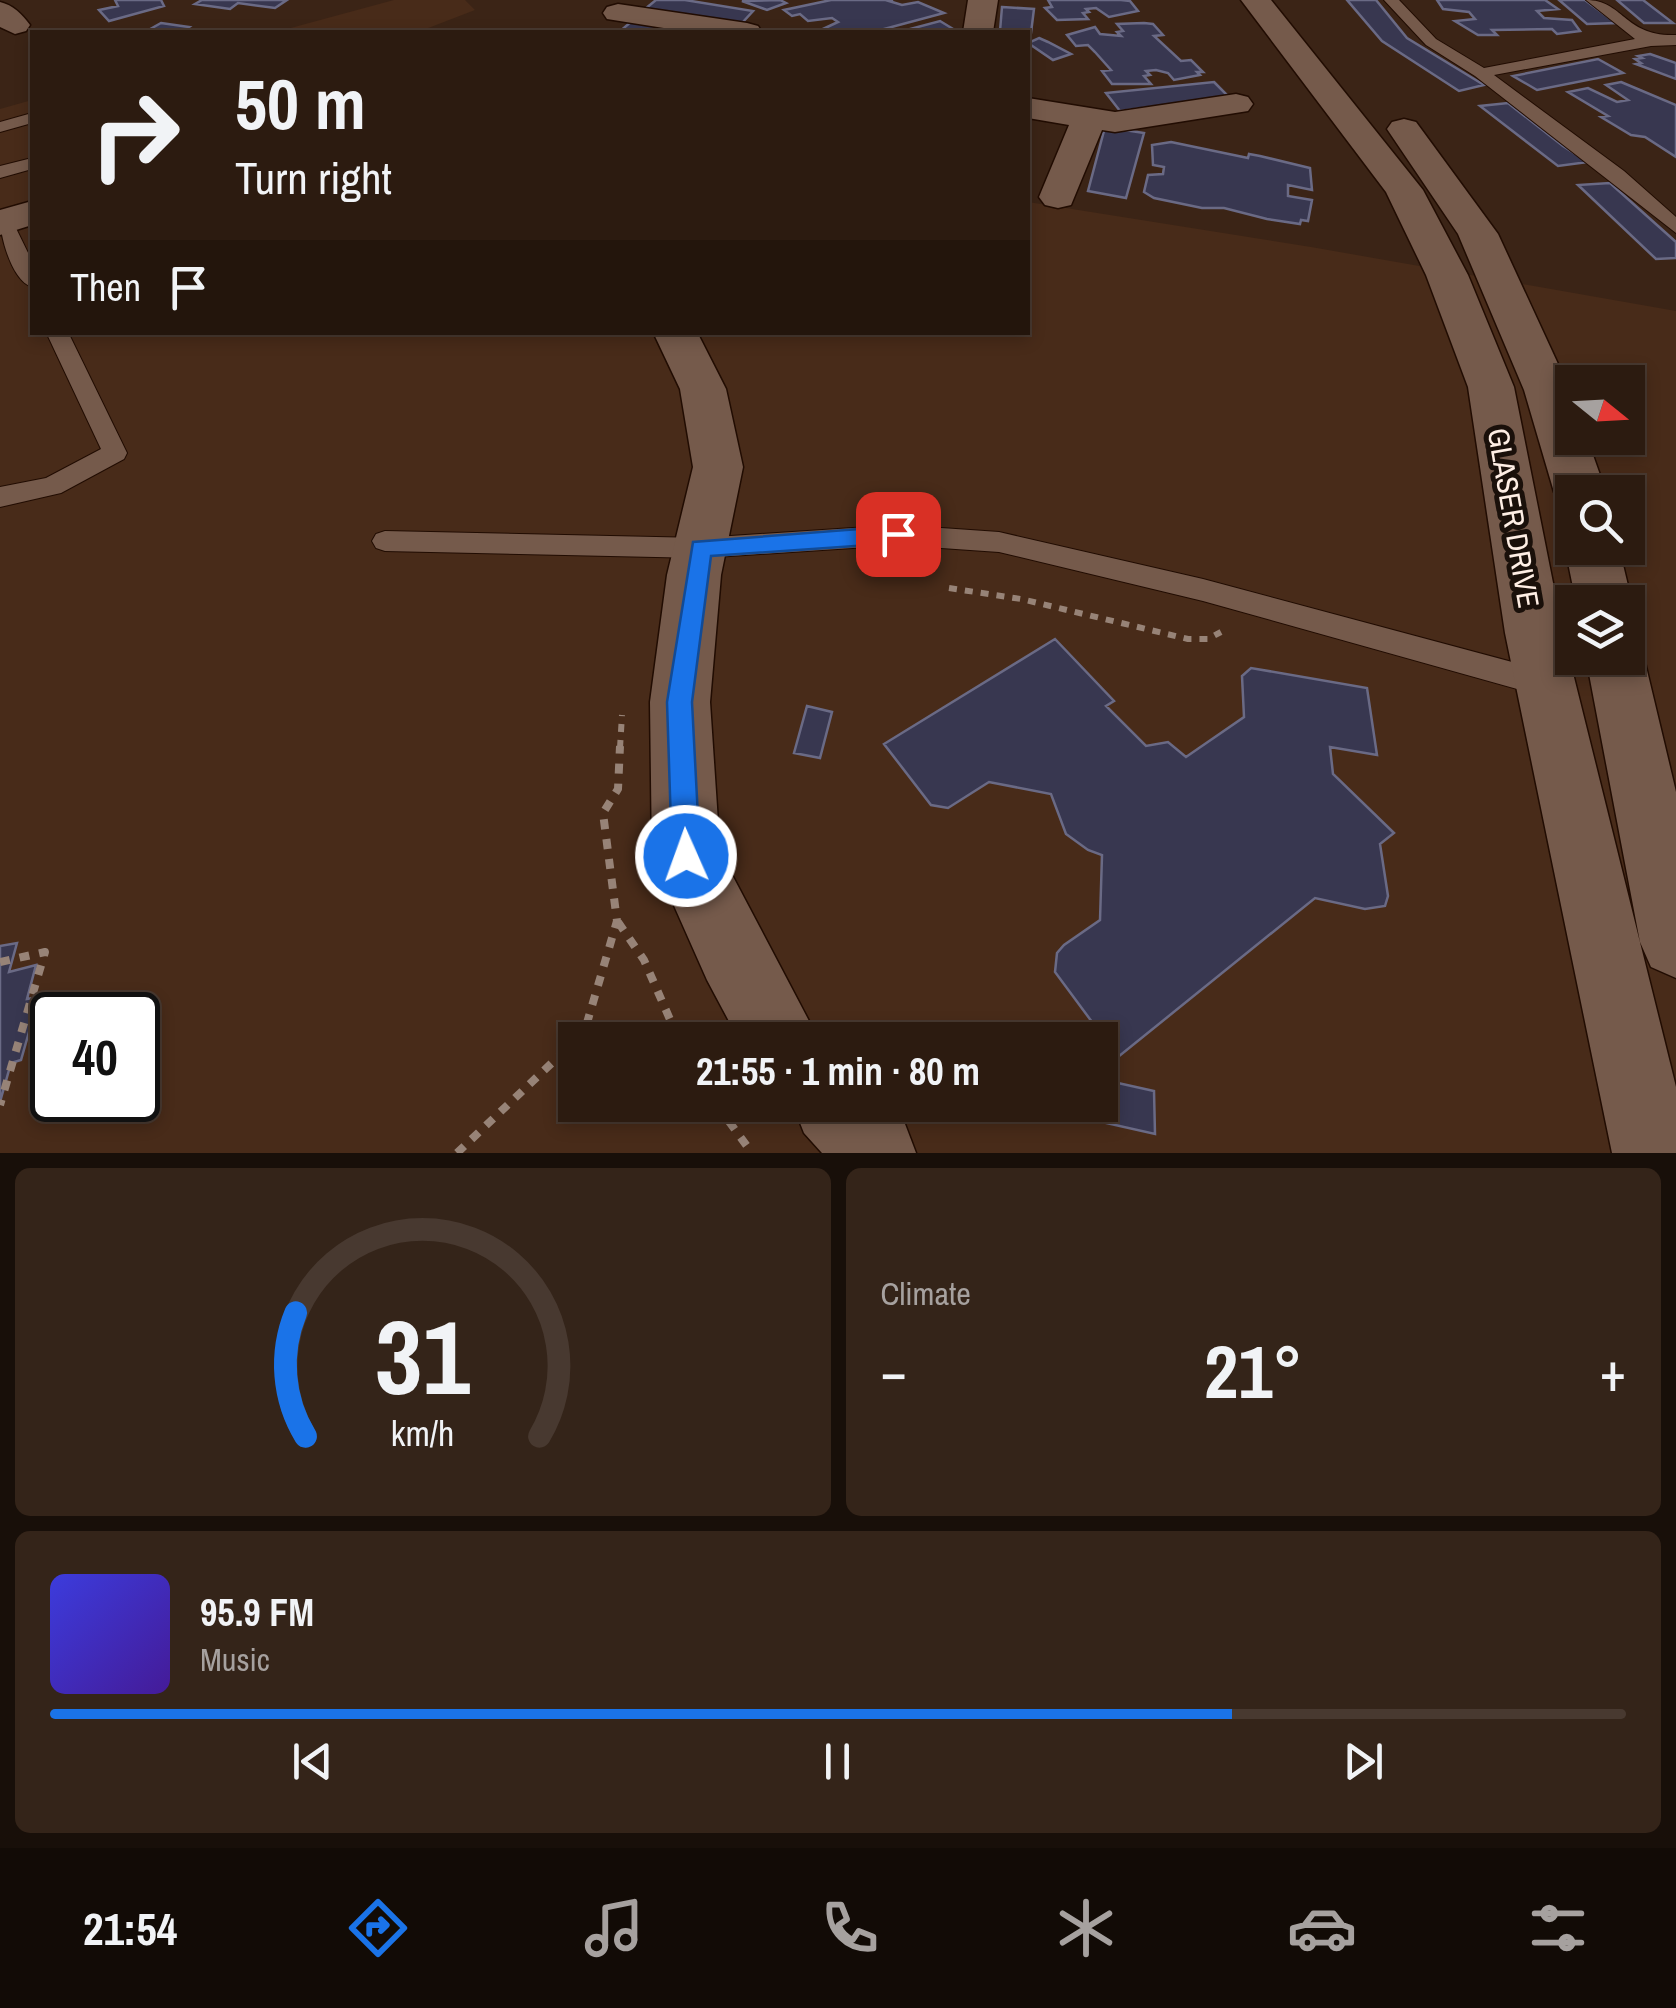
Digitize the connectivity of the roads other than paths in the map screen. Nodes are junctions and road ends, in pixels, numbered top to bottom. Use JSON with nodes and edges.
{"nodes":[{"id":1,"x":983,"y":0,"type":"edge"},
{"id":2,"x":1256,"y":0,"type":"edge"},
{"id":3,"x":1294,"y":0,"type":"edge"},
{"id":4,"x":1391,"y":0,"type":"edge"},
{"id":5,"x":1593,"y":0,"type":"edge"},
{"id":6,"x":615,"y":15,"type":"edge"},
{"id":7,"x":731,"y":30,"type":"edge"},
{"id":8,"x":978,"y":30,"type":"edge"},
{"id":9,"x":1676,"y":40,"type":"edge"},
{"id":10,"x":1651,"y":41,"type":"junction"},
{"id":11,"x":1481,"y":73,"type":"junction"},
{"id":12,"x":1236,"y":104,"type":"dead end"},
{"id":13,"x":1030,"y":108,"type":"edge"},
{"id":14,"x":1088,"y":118,"type":"junction"},
{"id":15,"x":30,"y":119,"type":"edge"},
{"id":16,"x":0,"y":127,"type":"edge"},
{"id":17,"x":30,"y":164,"type":"edge"},
{"id":18,"x":0,"y":172,"type":"edge"},
{"id":19,"x":1058,"y":197,"type":"dead end"},
{"id":20,"x":12,"y":219,"type":"edge"},
{"id":21,"x":1676,"y":227,"type":"edge"},
{"id":22,"x":30,"y":275,"type":"edge"},
{"id":23,"x":58,"y":335,"type":"edge"},
{"id":24,"x":677,"y":335,"type":"edge"},
{"id":25,"x":1574,"y":475,"type":"edge"},
{"id":26,"x":0,"y":497,"type":"edge"},
{"id":27,"x":385,"y":542,"type":"dead end"},
{"id":28,"x":701,"y":548,"type":"junction"},
{"id":29,"x":1619,"y":675,"type":"edge"},
{"id":30,"x":1546,"y":684,"type":"junction"},
{"id":31,"x":1676,"y":942,"type":"edge"},
{"id":32,"x":771,"y":1022,"type":"edge"},
{"id":33,"x":848,"y":1122,"type":"edge"},
{"id":34,"x":876,"y":1153,"type":"edge"},
{"id":35,"x":1652,"y":1153,"type":"edge"}],
"edges":[{"from":1,"to":8,"type":"street"},
{"from":2,"to":30,"type":"street","name":"GLASER DRIVE"},
{"from":3,"to":25,"type":"street","name":"GLASER DRIVE"},
{"from":4,"to":11,"type":"lane"},
{"from":5,"to":10,"type":"lane"},
{"from":6,"to":7,"type":"street"},
{"from":9,"to":10,"type":"lane"},
{"from":10,"to":11,"type":"lane"},
{"from":11,"to":21,"type":"lane"},
{"from":12,"to":14,"type":"street"},
{"from":13,"to":14,"type":"street"},
{"from":14,"to":19,"type":"street"},
{"from":15,"to":16,"type":"lane"},
{"from":17,"to":18,"type":"lane"},
{"from":20,"to":22,"type":"lane"},
{"from":23,"to":26,"type":"lane"},
{"from":24,"to":28,"type":"street"},
{"from":27,"to":28,"type":"lane"},
{"from":28,"to":30,"type":"lane"},
{"from":28,"to":32,"type":"street"},
{"from":29,"to":31,"type":"street"},
{"from":30,"to":35,"type":"street","name":"GLASER DRIVE"},
{"from":33,"to":34,"type":"street"}]}
